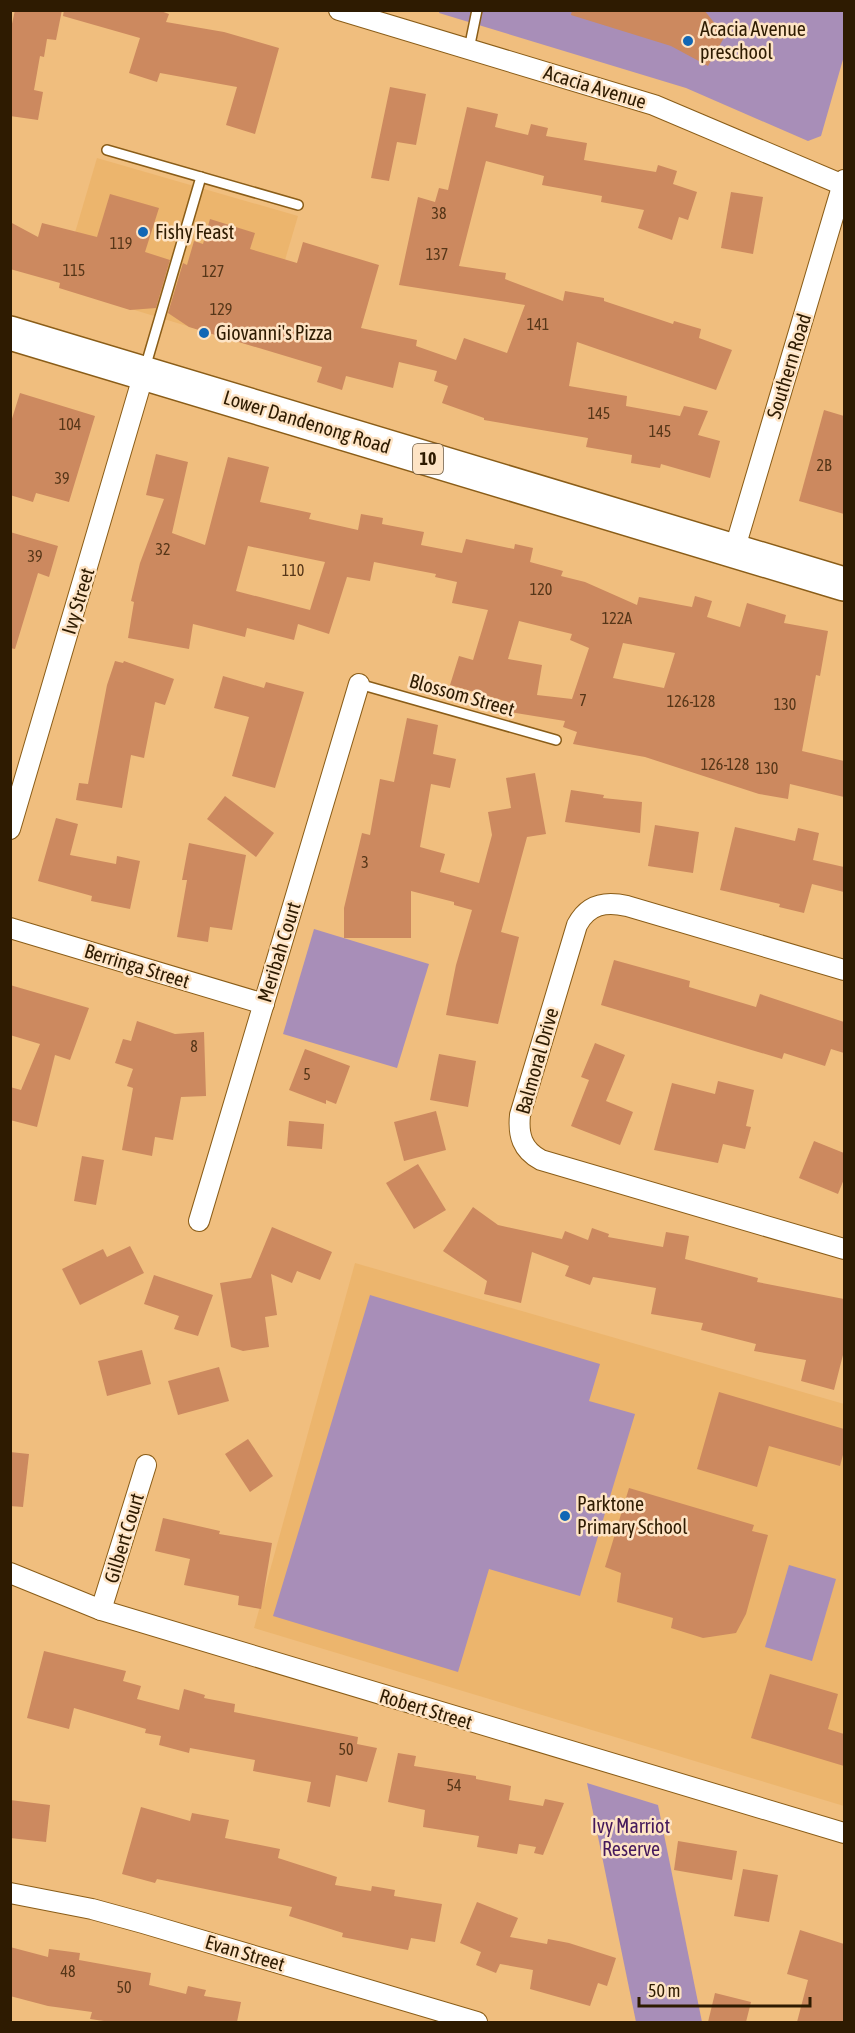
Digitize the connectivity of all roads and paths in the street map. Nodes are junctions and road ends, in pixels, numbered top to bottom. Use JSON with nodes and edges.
{"nodes":[{"id":1,"x":339,"y":10,"type":"edge"},
{"id":2,"x":477,"y":10,"type":"edge"},
{"id":3,"x":468,"y":49,"type":"junction"},
{"id":4,"x":107,"y":150,"type":"dead end"},
{"id":5,"x":201,"y":177,"type":"junction"},
{"id":6,"x":844,"y":183,"type":"edge"},
{"id":7,"x":298,"y":205,"type":"dead end"},
{"id":8,"x":10,"y":333,"type":"edge"},
{"id":9,"x":144,"y":373,"type":"junction"},
{"id":10,"x":734,"y":551,"type":"junction"},
{"id":11,"x":844,"y":584,"type":"edge"},
{"id":12,"x":359,"y":684,"type":"joint"},
{"id":13,"x":556,"y":740,"type":"dead end"},
{"id":14,"x":10,"y":829,"type":"edge"},
{"id":15,"x":10,"y":928,"type":"edge"},
{"id":16,"x":844,"y":970,"type":"edge"},
{"id":17,"x":264,"y":1004,"type":"junction"},
{"id":18,"x":199,"y":1221,"type":"dead end"},
{"id":19,"x":844,"y":1249,"type":"edge"},
{"id":20,"x":146,"y":1466,"type":"dead end"},
{"id":21,"x":10,"y":1573,"type":"edge"},
{"id":22,"x":101,"y":1610,"type":"junction"},
{"id":23,"x":844,"y":1833,"type":"edge"},
{"id":24,"x":10,"y":1893,"type":"edge"},
{"id":25,"x":477,"y":2022,"type":"edge"}],
"edges":[{"from":1,"to":3,"type":"street","name":"Acacia Avenue"},
{"from":2,"to":3,"type":"lane"},
{"from":3,"to":6,"type":"street","name":"Acacia Avenue"},
{"from":4,"to":5,"type":"lane"},
{"from":5,"to":7,"type":"lane"},
{"from":5,"to":9,"type":"lane"},
{"from":6,"to":10,"type":"street","name":"Southern Road"},
{"from":8,"to":9,"type":"highway","name":"Lower Dandenong Road","number":"10"},
{"from":9,"to":10,"type":"highway","name":"Lower Dandenong Road","number":"10"},
{"from":9,"to":14,"type":"street","name":"Ivy Street"},
{"from":10,"to":11,"type":"highway","name":"Lower Dandenong Road","number":"10"},
{"from":12,"to":13,"type":"lane","name":"Blossom Street"},
{"from":12,"to":17,"type":"street","name":"Meribah Court"},
{"from":15,"to":17,"type":"street","name":"Berringa Street"},
{"from":16,"to":19,"type":"street","name":"Balmoral Drive"},
{"from":17,"to":18,"type":"street","name":"Meribah Court"},
{"from":20,"to":22,"type":"street","name":"Gilbert Court"},
{"from":21,"to":22,"type":"street","name":"Robert Street"},
{"from":22,"to":23,"type":"street","name":"Robert Street"},
{"from":24,"to":25,"type":"street","name":"Evan Street"}]}
